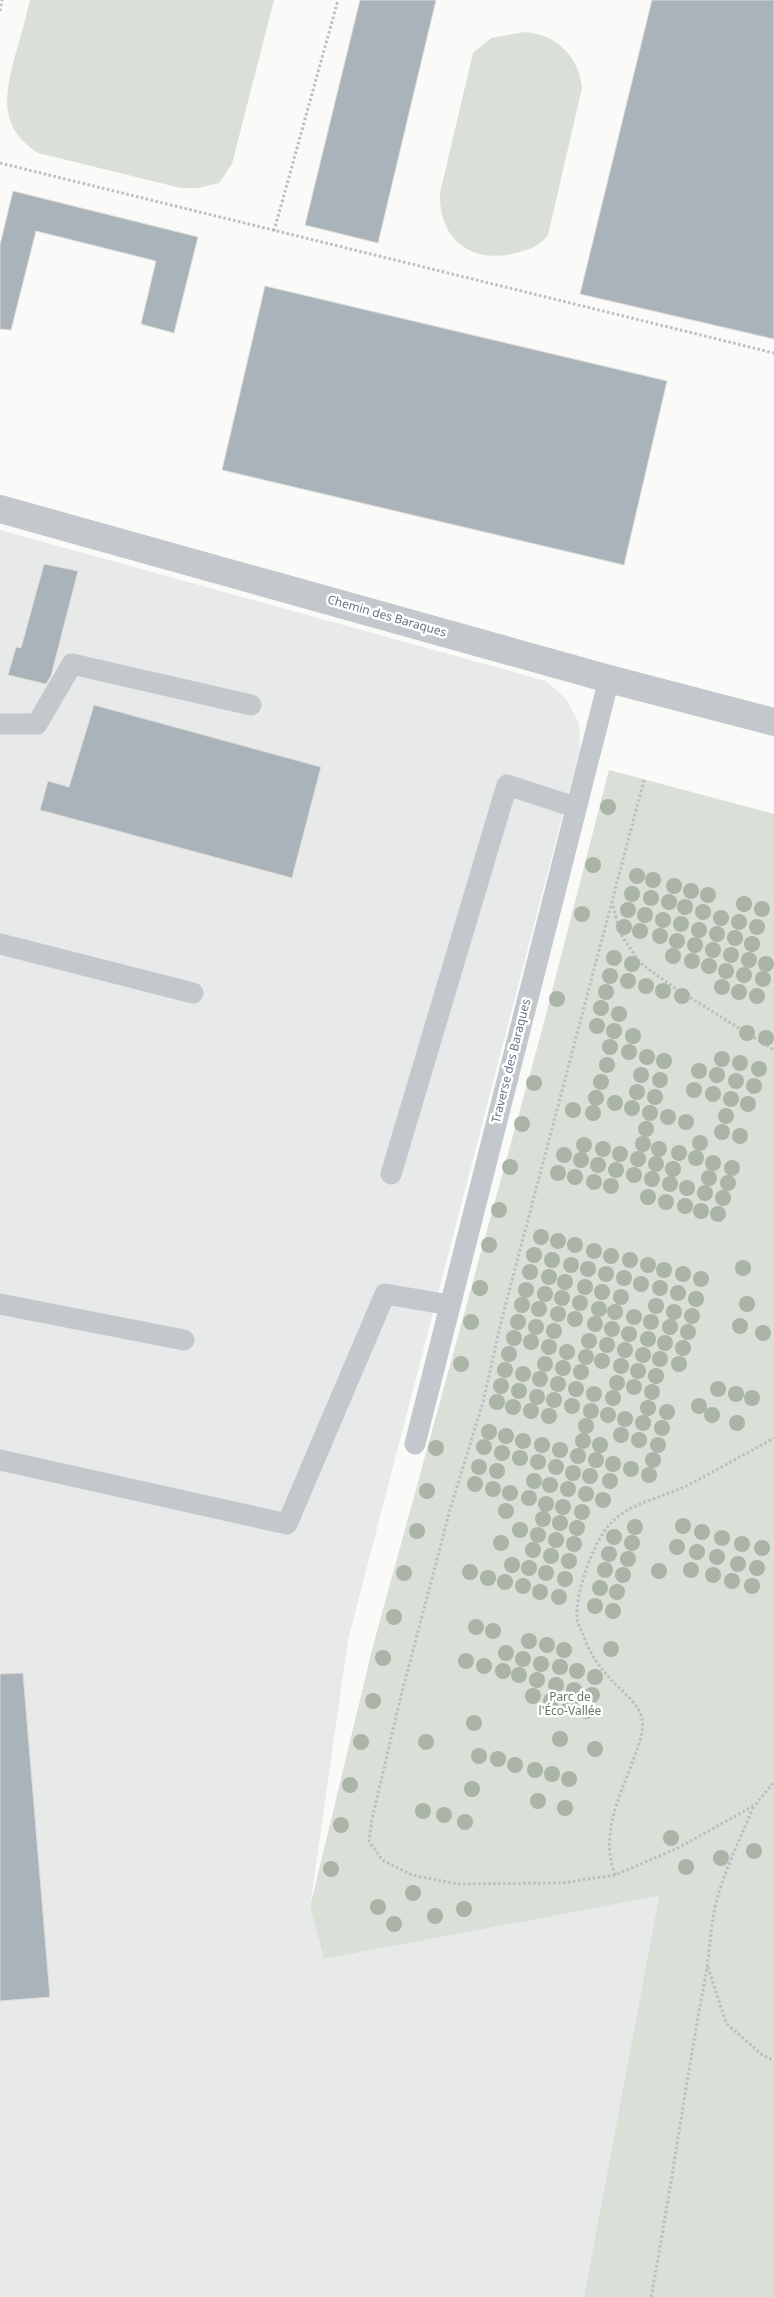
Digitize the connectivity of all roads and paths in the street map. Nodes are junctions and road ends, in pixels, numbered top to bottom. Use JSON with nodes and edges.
{"nodes":[{"id":1,"x":2,"y":0,"type":"edge"},
{"id":2,"x":338,"y":0,"type":"edge"},
{"id":3,"x":0,"y":10,"type":"edge"},
{"id":4,"x":0,"y":163,"type":"edge"},
{"id":5,"x":274,"y":231,"type":"junction"},
{"id":6,"x":774,"y":353,"type":"edge"},
{"id":7,"x":0,"y":509,"type":"edge"},
{"id":8,"x":609,"y":679,"type":"junction"},
{"id":9,"x":251,"y":705,"type":"dead end"},
{"id":10,"x":774,"y":722,"type":"edge"},
{"id":11,"x":0,"y":724,"type":"edge"},
{"id":12,"x":644,"y":780,"type":"dead end"},
{"id":13,"x":575,"y":807,"type":"junction"},
{"id":14,"x":612,"y":902,"type":"junction"},
{"id":15,"x":0,"y":944,"type":"edge"},
{"id":16,"x":193,"y":993,"type":"dead end"},
{"id":17,"x":774,"y":1050,"type":"edge"},
{"id":18,"x":391,"y":1174,"type":"dead end"},
{"id":19,"x":0,"y":1304,"type":"edge"},
{"id":20,"x":450,"y":1305,"type":"junction"},
{"id":21,"x":184,"y":1340,"type":"dead end"},
{"id":22,"x":774,"y":1438,"type":"edge"},
{"id":23,"x":415,"y":1444,"type":"dead end"},
{"id":24,"x":0,"y":1460,"type":"edge"},
{"id":25,"x":774,"y":1782,"type":"edge"},
{"id":26,"x":755,"y":1805,"type":"junction"},
{"id":27,"x":615,"y":1875,"type":"junction"},
{"id":28,"x":708,"y":1966,"type":"junction"},
{"id":29,"x":774,"y":2061,"type":"edge"},
{"id":30,"x":651,"y":2297,"type":"edge"}],
"edges":[{"from":1,"to":3,"type":"path"},
{"from":2,"to":5,"type":"path"},
{"from":4,"to":5,"type":"path"},
{"from":5,"to":6,"type":"path"},
{"from":7,"to":8,"type":"street","name":"Chemin des Baraques"},
{"from":8,"to":10,"type":"street","name":"Chemin des Baraques"},
{"from":8,"to":13,"type":"lane","name":"Traverse des Baraques"},
{"from":9,"to":11,"type":"lane"},
{"from":12,"to":14,"type":"path"},
{"from":13,"to":18,"type":"lane"},
{"from":13,"to":20,"type":"lane","name":"Traverse des Baraques"},
{"from":14,"to":17,"type":"path"},
{"from":14,"to":27,"type":"path"},
{"from":15,"to":16,"type":"lane"},
{"from":19,"to":21,"type":"lane"},
{"from":20,"to":23,"type":"lane","name":"Traverse des Baraques"},
{"from":20,"to":24,"type":"lane"},
{"from":22,"to":27,"type":"path"},
{"from":25,"to":26,"type":"path"},
{"from":26,"to":27,"type":"path"},
{"from":26,"to":28,"type":"path"},
{"from":28,"to":29,"type":"path"},
{"from":28,"to":30,"type":"path"}]}
